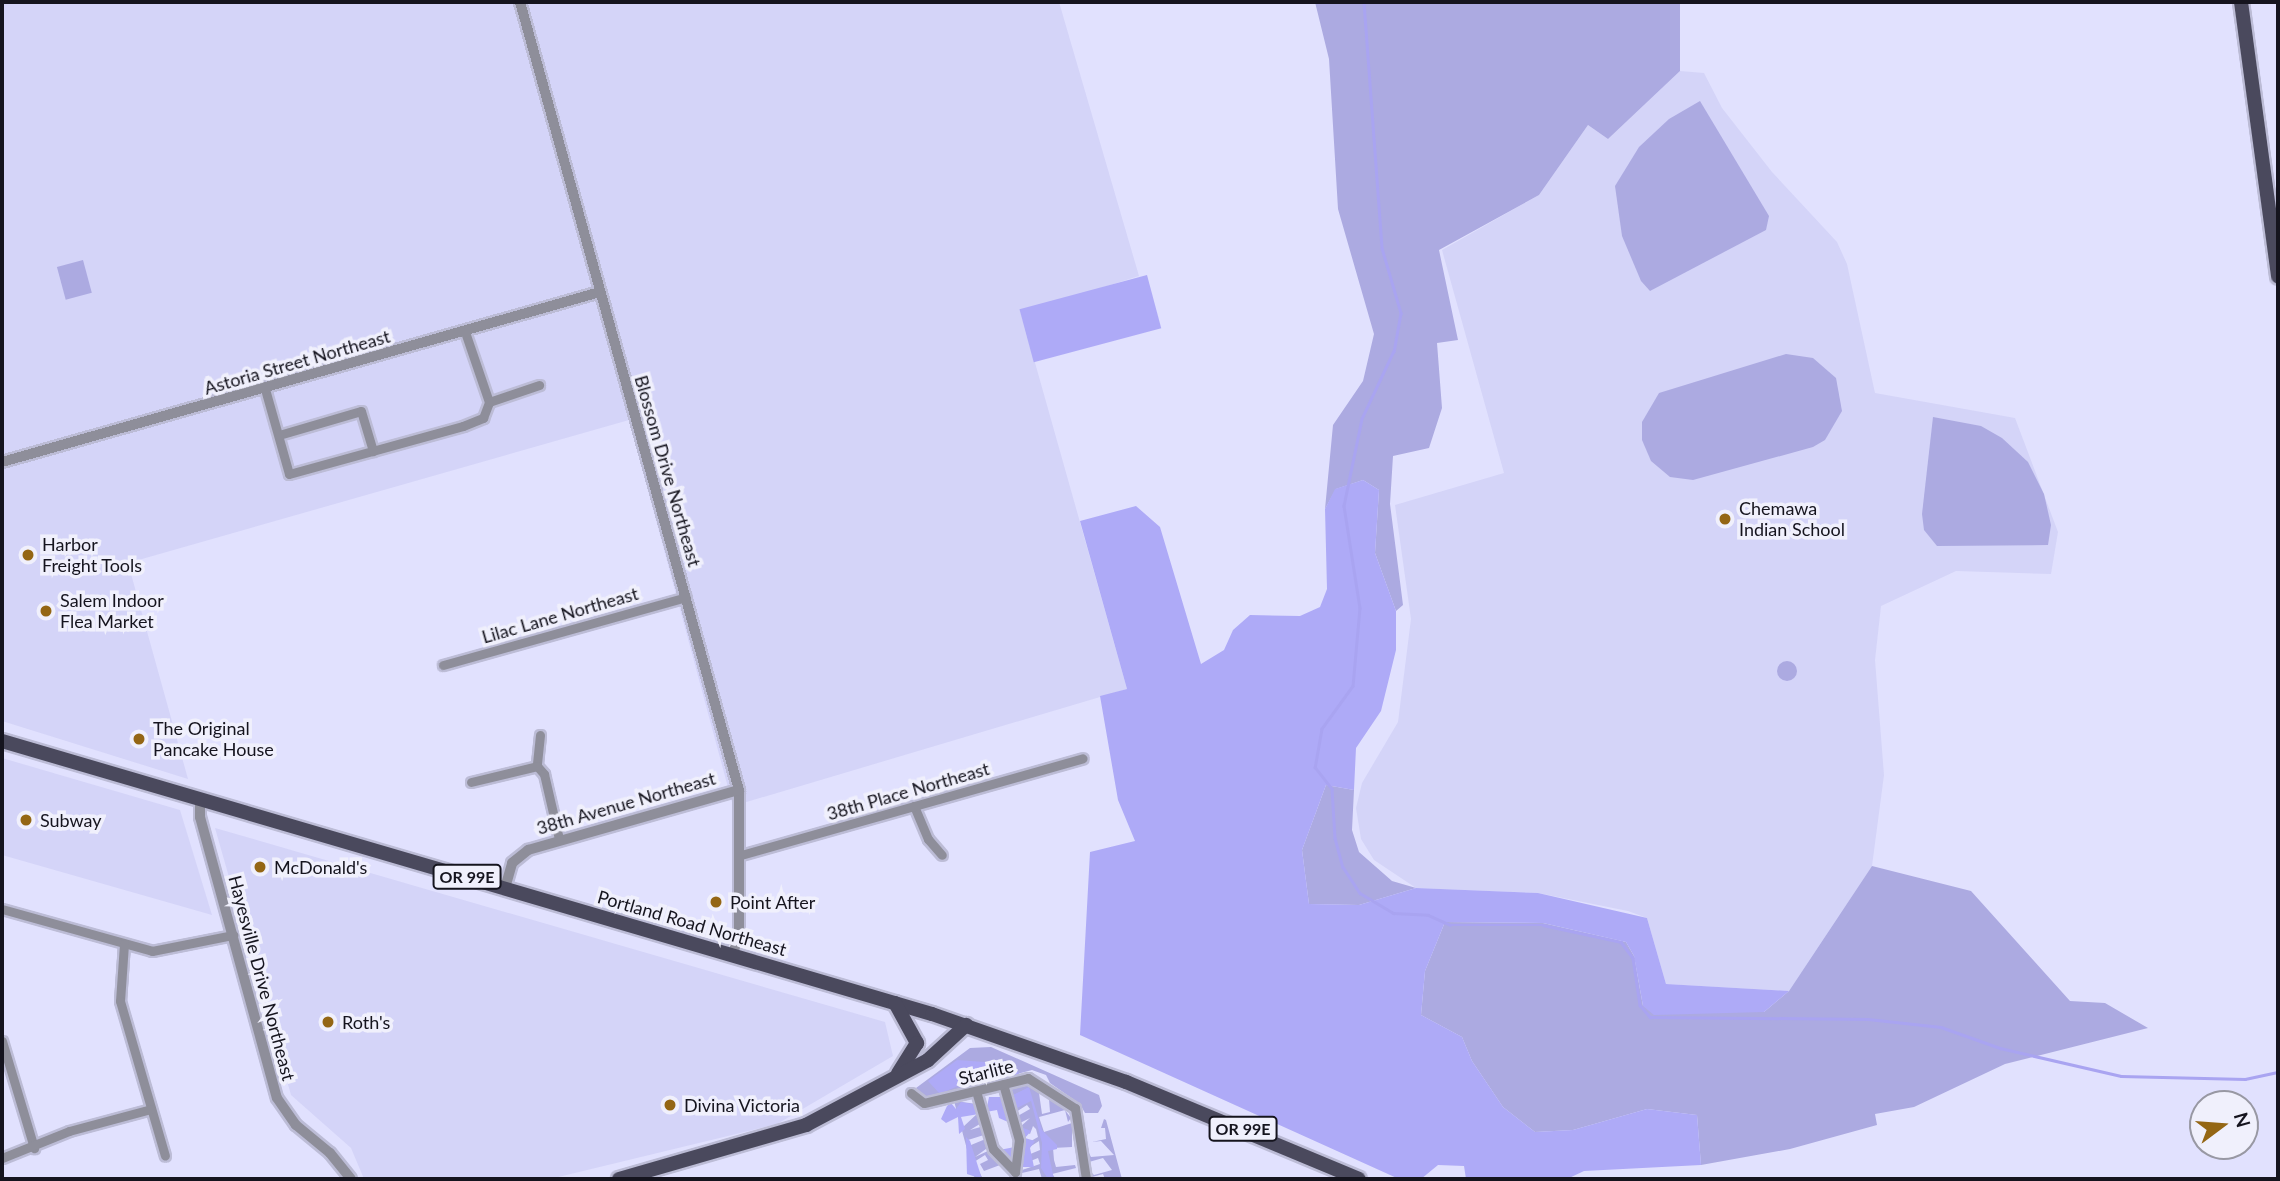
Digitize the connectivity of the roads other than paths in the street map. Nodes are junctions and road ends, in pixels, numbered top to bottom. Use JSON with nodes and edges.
{"nodes":[{"id":1,"x":520,"y":2,"type":"edge"},
{"id":2,"x":2241,"y":2,"type":"edge"},
{"id":3,"x":2278,"y":277,"type":"edge"},
{"id":4,"x":600,"y":292,"type":"junction"},
{"id":5,"x":465,"y":332,"type":"junction"},
{"id":6,"x":539,"y":385,"type":"dead end"},
{"id":7,"x":265,"y":389,"type":"junction"},
{"id":8,"x":489,"y":402,"type":"junction"},
{"id":9,"x":279,"y":435,"type":"junction"},
{"id":10,"x":373,"y":451,"type":"junction"},
{"id":11,"x":2,"y":462,"type":"edge"},
{"id":12,"x":686,"y":597,"type":"junction"},
{"id":13,"x":443,"y":665,"type":"dead end"},
{"id":14,"x":540,"y":735,"type":"dead end"},
{"id":15,"x":2,"y":741,"type":"edge"},
{"id":16,"x":1083,"y":758,"type":"dead end"},
{"id":17,"x":537,"y":766,"type":"junction"},
{"id":18,"x":471,"y":782,"type":"dead end"},
{"id":19,"x":739,"y":790,"type":"junction"},
{"id":20,"x":201,"y":799,"type":"junction"},
{"id":21,"x":914,"y":806,"type":"junction"},
{"id":22,"x":559,"y":839,"type":"junction"},
{"id":23,"x":741,"y":855,"type":"junction"},
{"id":24,"x":942,"y":855,"type":"dead end"},
{"id":25,"x":505,"y":888,"type":"junction"},
{"id":26,"x":2,"y":909,"type":"edge"},
{"id":27,"x":233,"y":935,"type":"junction"},
{"id":28,"x":124,"y":944,"type":"junction"},
{"id":29,"x":733,"y":954,"type":"junction"},
{"id":30,"x":895,"y":1003,"type":"junction"},
{"id":31,"x":966,"y":1025,"type":"junction"},
{"id":32,"x":2,"y":1041,"type":"edge"},
{"id":33,"x":894,"y":1081,"type":"junction"},
{"id":34,"x":1003,"y":1084,"type":"junction"},
{"id":35,"x":976,"y":1091,"type":"junction"},
{"id":36,"x":911,"y":1093,"type":"dead end"},
{"id":37,"x":151,"y":1109,"type":"junction"},
{"id":38,"x":34,"y":1148,"type":"junction"},
{"id":39,"x":165,"y":1156,"type":"dead end"},
{"id":40,"x":2,"y":1158,"type":"edge"},
{"id":41,"x":1016,"y":1176,"type":"edge"},
{"id":42,"x":351,"y":1179,"type":"edge"},
{"id":43,"x":624,"y":1179,"type":"edge"},
{"id":44,"x":1086,"y":1179,"type":"edge"},
{"id":45,"x":1359,"y":1179,"type":"edge"}],
"edges":[{"from":1,"to":4,"type":"street","name":"Blossom Drive Northeast"},
{"from":2,"to":3,"type":"main road"},
{"from":4,"to":5,"type":"street","name":"Astoria Street Northeast"},
{"from":4,"to":12,"type":"street","name":"Blossom Drive Northeast"},
{"from":5,"to":7,"type":"street","name":"Astoria Street Northeast"},
{"from":5,"to":8,"type":"street"},
{"from":6,"to":8,"type":"street"},
{"from":7,"to":9,"type":"street"},
{"from":7,"to":11,"type":"street","name":"Astoria Street Northeast"},
{"from":8,"to":10,"type":"street"},
{"from":9,"to":10,"type":"street"},
{"from":9,"to":10,"type":"street"},
{"from":12,"to":13,"type":"street","name":"Lilac Lane Northeast"},
{"from":12,"to":19,"type":"street","name":"Blossom Drive Northeast"},
{"from":14,"to":17,"type":"street"},
{"from":15,"to":20,"type":"main road","name":"Portland Road Northeast","number":"OR 99E"},
{"from":16,"to":21,"type":"street","name":"38th Place Northeast"},
{"from":17,"to":18,"type":"street"},
{"from":17,"to":22,"type":"street"},
{"from":19,"to":22,"type":"street","name":"38th Avenue Northeast"},
{"from":19,"to":23,"type":"street","name":"Blossom Drive Northeast"},
{"from":20,"to":25,"type":"main road","name":"Portland Road Northeast","number":"OR 99E"},
{"from":20,"to":27,"type":"street","name":"Hayesville Drive Northeast"},
{"from":21,"to":23,"type":"street","name":"38th Place Northeast"},
{"from":21,"to":24,"type":"street"},
{"from":22,"to":25,"type":"street","name":"38th Avenue Northeast"},
{"from":23,"to":29,"type":"street","name":"Blossom Drive Northeast"},
{"from":25,"to":29,"type":"main road","name":"Portland Road Northeast","number":"OR 99E"},
{"from":26,"to":28,"type":"street"},
{"from":27,"to":28,"type":"street"},
{"from":27,"to":42,"type":"street","name":"Hayesville Drive Northeast"},
{"from":28,"to":37,"type":"street"},
{"from":29,"to":30,"type":"main road","name":"Portland Road Northeast","number":"OR 99E"},
{"from":30,"to":31,"type":"main road","name":"Portland Road Northeast","number":"OR 99E"},
{"from":30,"to":33,"type":"main road"},
{"from":31,"to":33,"type":"main road"},
{"from":31,"to":45,"type":"main road","name":"Portland Road Northeast","number":"OR 99E"},
{"from":32,"to":38,"type":"street"},
{"from":33,"to":43,"type":"main road"},
{"from":34,"to":35,"type":"street","name":"Starlite"},
{"from":34,"to":41,"type":"street"},
{"from":34,"to":44,"type":"street","name":"Starlite"},
{"from":35,"to":36,"type":"street","name":"Starlite"},
{"from":35,"to":41,"type":"street"},
{"from":37,"to":38,"type":"street"},
{"from":37,"to":39,"type":"street"},
{"from":38,"to":40,"type":"street"}]}
